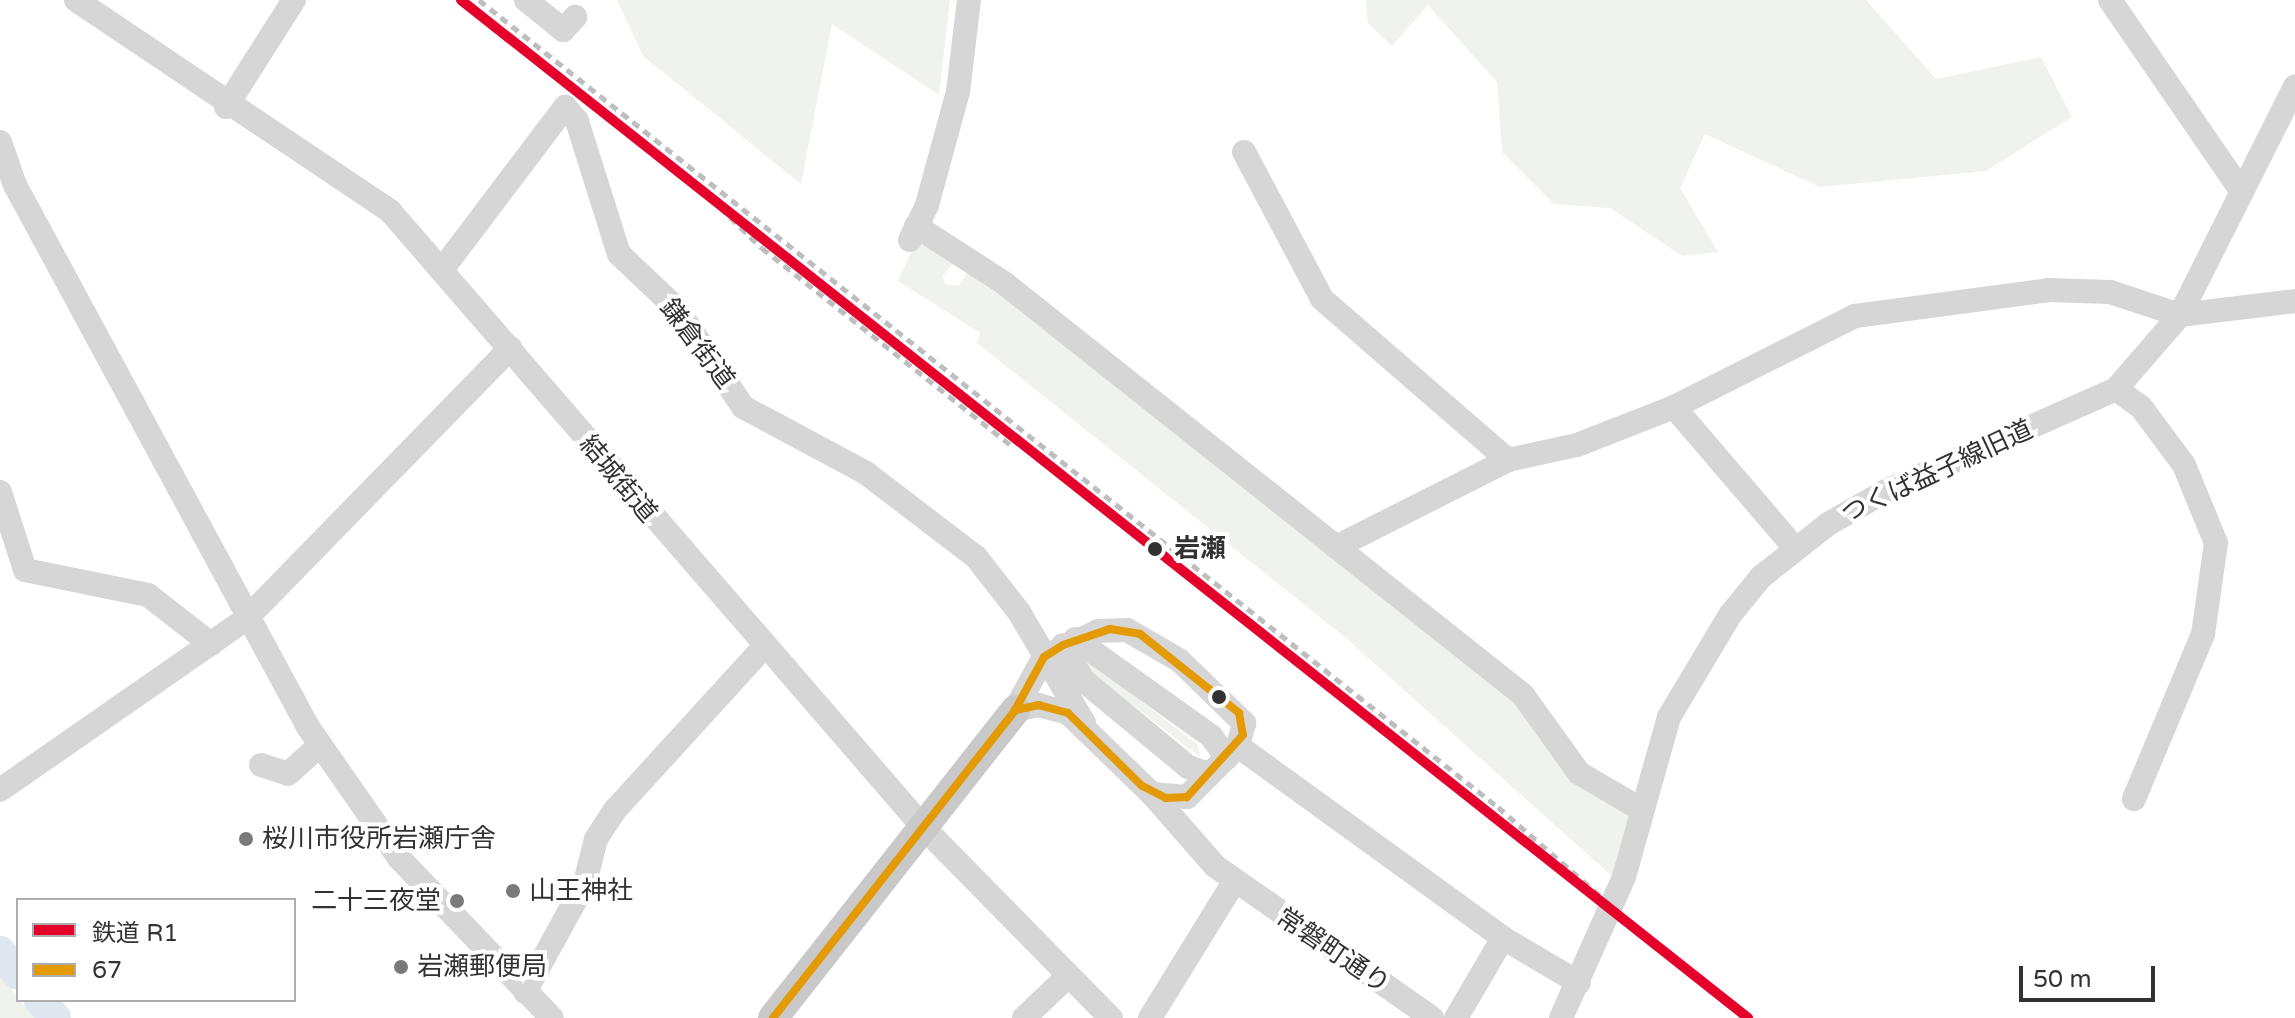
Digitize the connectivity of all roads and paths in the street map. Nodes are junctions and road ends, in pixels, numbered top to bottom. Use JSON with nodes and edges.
{"nodes":[{"id":1,"x":76,"y":0,"type":"edge"},
{"id":2,"x":294,"y":0,"type":"edge"},
{"id":3,"x":526,"y":0,"type":"edge"},
{"id":4,"x":969,"y":0,"type":"edge"},
{"id":5,"x":2110,"y":0,"type":"edge"},
{"id":6,"x":575,"y":17,"type":"dead end"},
{"id":7,"x":2295,"y":86,"type":"edge"},
{"id":8,"x":226,"y":107,"type":"junction"},
{"id":9,"x":0,"y":142,"type":"edge"},
{"id":10,"x":1244,"y":152,"type":"dead end"},
{"id":11,"x":2242,"y":192,"type":"junction"},
{"id":12,"x":444,"y":267,"type":"junction"},
{"id":13,"x":2295,"y":301,"type":"edge"},
{"id":14,"x":2180,"y":315,"type":"junction"},
{"id":15,"x":510,"y":348,"type":"junction"},
{"id":16,"x":2116,"y":389,"type":"junction"},
{"id":17,"x":1674,"y":407,"type":"junction"},
{"id":18,"x":1508,"y":460,"type":"junction"},
{"id":19,"x":0,"y":492,"type":"edge"},
{"id":20,"x":1336,"y":547,"type":"junction"},
{"id":21,"x":1794,"y":547,"type":"junction"},
{"id":22,"x":245,"y":620,"type":"junction"},
{"id":23,"x":211,"y":644,"type":"junction"},
{"id":24,"x":1060,"y":647,"type":"junction"},
{"id":25,"x":763,"y":648,"type":"junction"},
{"id":26,"x":1015,"y":710,"type":"junction"},
{"id":27,"x":1084,"y":723,"type":"junction"},
{"id":28,"x":320,"y":745,"type":"junction"},
{"id":29,"x":1225,"y":760,"type":"junction"},
{"id":30,"x":261,"y":765,"type":"dead end"},
{"id":31,"x":0,"y":790,"type":"edge"},
{"id":32,"x":1152,"y":794,"type":"junction"},
{"id":33,"x":1187,"y":797,"type":"junction"},
{"id":34,"x":2134,"y":799,"type":"dead end"},
{"id":35,"x":1642,"y":810,"type":"junction"},
{"id":36,"x":1180,"y":825,"type":"junction"},
{"id":37,"x":923,"y":827,"type":"junction"},
{"id":38,"x":1234,"y":882,"type":"junction"},
{"id":39,"x":1503,"y":938,"type":"junction"},
{"id":40,"x":1068,"y":976,"type":"junction"},
{"id":41,"x":1579,"y":983,"type":"junction"},
{"id":42,"x":538,"y":1009,"type":"edge"},
{"id":43,"x":773,"y":1018,"type":"edge"},
{"id":44,"x":1024,"y":1018,"type":"edge"},
{"id":45,"x":1111,"y":1018,"type":"edge"},
{"id":46,"x":1150,"y":1018,"type":"edge"},
{"id":47,"x":1432,"y":1018,"type":"edge"},
{"id":48,"x":1456,"y":1018,"type":"edge"},
{"id":49,"x":1561,"y":1018,"type":"edge"}],
"edges":[{"from":1,"to":8,"type":"street","name":"結城街道"},
{"from":2,"to":8,"type":"street"},
{"from":3,"to":6,"type":"street"},
{"from":4,"to":20,"type":"street"},
{"from":5,"to":11,"type":"street"},
{"from":7,"to":11,"type":"street","name":"つくば益子線旧道"},
{"from":8,"to":12,"type":"street","name":"結城街道"},
{"from":9,"to":22,"type":"street"},
{"from":10,"to":18,"type":"street"},
{"from":11,"to":14,"type":"street","name":"つくば益子線旧道"},
{"from":12,"to":15,"type":"street","name":"結城街道"},
{"from":12,"to":24,"type":"street","name":"鎌倉街道"},
{"from":13,"to":14,"type":"street"},
{"from":14,"to":16,"type":"street","name":"つくば益子線旧道"},
{"from":14,"to":17,"type":"street"},
{"from":15,"to":22,"type":"street"},
{"from":15,"to":25,"type":"street","name":"結城街道"},
{"from":16,"to":21,"type":"street","name":"つくば益子線旧道"},
{"from":16,"to":34,"type":"street"},
{"from":17,"to":18,"type":"street"},
{"from":17,"to":21,"type":"street"},
{"from":18,"to":20,"type":"street"},
{"from":19,"to":23,"type":"street"},
{"from":20,"to":35,"type":"street"},
{"from":21,"to":35,"type":"street","name":"つくば益子線旧道"},
{"from":22,"to":23,"type":"street"},
{"from":22,"to":28,"type":"street"},
{"from":23,"to":31,"type":"street"},
{"from":24,"to":26,"type":"street"},
{"from":24,"to":27,"type":"street"},
{"from":24,"to":29,"type":"street"},
{"from":24,"to":29,"type":"street"},
{"from":24,"to":29,"type":"street"},
{"from":25,"to":37,"type":"street","name":"結城街道"},
{"from":25,"to":42,"type":"street"},
{"from":26,"to":27,"type":"street"},
{"from":26,"to":37,"type":"main road"},
{"from":27,"to":32,"type":"street","name":"常磐町通り"},
{"from":28,"to":30,"type":"street"},
{"from":28,"to":42,"type":"street"},
{"from":29,"to":33,"type":"street"},
{"from":29,"to":39,"type":"street"},
{"from":32,"to":33,"type":"street"},
{"from":32,"to":36,"type":"street","name":"常磐町通り"},
{"from":33,"to":36,"type":"street"},
{"from":35,"to":41,"type":"street","name":"つくば益子線旧道"},
{"from":36,"to":38,"type":"street","name":"常磐町通り"},
{"from":37,"to":40,"type":"street","name":"結城街道"},
{"from":37,"to":43,"type":"main road"},
{"from":38,"to":46,"type":"street"},
{"from":38,"to":47,"type":"street","name":"常磐町通り"},
{"from":39,"to":41,"type":"street"},
{"from":39,"to":48,"type":"street"},
{"from":40,"to":44,"type":"street"},
{"from":40,"to":45,"type":"street","name":"結城街道"},
{"from":41,"to":49,"type":"street","name":"つくば益子線旧道"}]}
